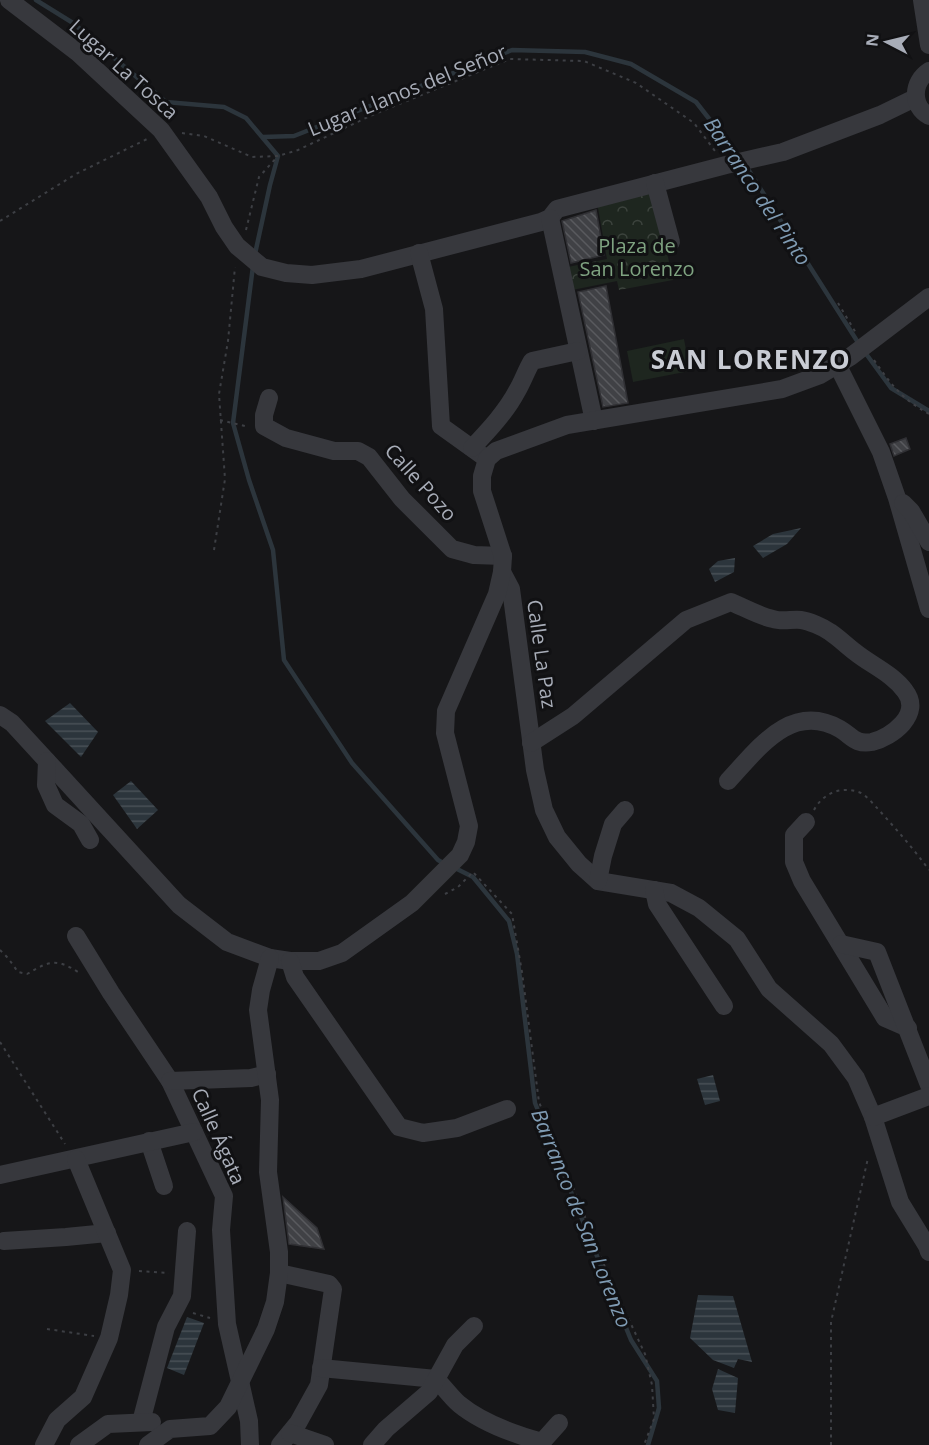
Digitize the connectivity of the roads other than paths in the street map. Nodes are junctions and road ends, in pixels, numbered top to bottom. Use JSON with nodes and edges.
{"nodes":[{"id":1,"x":9,"y":0,"type":"edge"},
{"id":2,"x":921,"y":0,"type":"edge"},
{"id":3,"x":929,"y":45,"type":"edge"},
{"id":4,"x":929,"y":71,"type":"edge"},
{"id":5,"x":915,"y":98,"type":"junction"},
{"id":6,"x":929,"y":116,"type":"edge"},
{"id":7,"x":655,"y":183,"type":"junction"},
{"id":8,"x":550,"y":218,"type":"junction"},
{"id":9,"x":671,"y":242,"type":"dead end"},
{"id":10,"x":419,"y":254,"type":"junction"},
{"id":11,"x":929,"y":297,"type":"edge"},
{"id":12,"x":578,"y":351,"type":"junction"},
{"id":13,"x":837,"y":364,"type":"junction"},
{"id":14,"x":269,"y":398,"type":"dead end"},
{"id":15,"x":594,"y":421,"type":"junction"},
{"id":16,"x":472,"y":448,"type":"junction"},
{"id":17,"x":486,"y":459,"type":"junction"},
{"id":18,"x":897,"y":498,"type":"junction"},
{"id":19,"x":929,"y":542,"type":"edge"},
{"id":20,"x":502,"y":564,"type":"junction"},
{"id":21,"x":929,"y":609,"type":"edge"},
{"id":22,"x":0,"y":715,"type":"edge"},
{"id":23,"x":531,"y":743,"type":"junction"},
{"id":24,"x":47,"y":760,"type":"junction"},
{"id":25,"x":728,"y":780,"type":"dead end"},
{"id":26,"x":625,"y":810,"type":"dead end"},
{"id":27,"x":806,"y":822,"type":"road end"},
{"id":28,"x":90,"y":840,"type":"dead end"},
{"id":29,"x":598,"y":880,"type":"junction"},
{"id":30,"x":654,"y":890,"type":"junction"},
{"id":31,"x":76,"y":936,"type":"dead end"},
{"id":32,"x":841,"y":944,"type":"junction"},
{"id":33,"x":270,"y":958,"type":"junction"},
{"id":34,"x":290,"y":961,"type":"junction"},
{"id":35,"x":724,"y":1006,"type":"dead end"},
{"id":36,"x":908,"y":1028,"type":"junction"},
{"id":37,"x":267,"y":1074,"type":"junction"},
{"id":38,"x":170,"y":1081,"type":"junction"},
{"id":39,"x":929,"y":1085,"type":"edge"},
{"id":40,"x":929,"y":1096,"type":"edge"},
{"id":41,"x":507,"y":1109,"type":"dead end"},
{"id":42,"x":873,"y":1117,"type":"junction"},
{"id":43,"x":194,"y":1132,"type":"junction"},
{"id":44,"x":149,"y":1141,"type":"junction"},
{"id":45,"x":76,"y":1159,"type":"junction"},
{"id":46,"x":0,"y":1175,"type":"edge"},
{"id":47,"x":164,"y":1186,"type":"dead end"},
{"id":48,"x":187,"y":1231,"type":"dead end"},
{"id":49,"x":107,"y":1233,"type":"junction"},
{"id":50,"x":4,"y":1241,"type":"dead end"},
{"id":51,"x":929,"y":1252,"type":"edge"},
{"id":52,"x":279,"y":1273,"type":"junction"},
{"id":53,"x":474,"y":1326,"type":"dead end"},
{"id":54,"x":321,"y":1368,"type":"junction"},
{"id":55,"x":436,"y":1379,"type":"junction"},
{"id":56,"x":241,"y":1381,"type":"junction"},
{"id":57,"x":141,"y":1422,"type":"junction"},
{"id":58,"x":559,"y":1423,"type":"dead end"},
{"id":59,"x":170,"y":1429,"type":"junction"},
{"id":60,"x":285,"y":1439,"type":"edge"},
{"id":61,"x":44,"y":1445,"type":"edge"},
{"id":62,"x":79,"y":1445,"type":"edge"},
{"id":63,"x":148,"y":1445,"type":"edge"},
{"id":64,"x":250,"y":1445,"type":"edge"},
{"id":65,"x":325,"y":1445,"type":"edge"},
{"id":66,"x":372,"y":1445,"type":"edge"}],
"edges":[{"from":1,"to":10,"type":"street","name":"Lugar La Tosca"},
{"from":2,"to":3,"type":"street"},
{"from":4,"to":5,"type":"street"},
{"from":5,"to":6,"type":"street"},
{"from":5,"to":7,"type":"street"},
{"from":7,"to":8,"type":"street"},
{"from":7,"to":9,"type":"street"},
{"from":8,"to":10,"type":"street"},
{"from":8,"to":12,"type":"street"},
{"from":10,"to":16,"type":"street"},
{"from":11,"to":13,"type":"street"},
{"from":12,"to":15,"type":"street"},
{"from":12,"to":16,"type":"street"},
{"from":13,"to":15,"type":"street"},
{"from":13,"to":18,"type":"street"},
{"from":14,"to":20,"type":"street","name":"Calle Pozo"},
{"from":15,"to":17,"type":"street"},
{"from":16,"to":17,"type":"street"},
{"from":17,"to":20,"type":"street","name":"Calle La Paz"},
{"from":18,"to":19,"type":"street"},
{"from":18,"to":21,"type":"street"},
{"from":20,"to":23,"type":"street","name":"Calle La Paz"},
{"from":20,"to":34,"type":"street"},
{"from":22,"to":24,"type":"street"},
{"from":23,"to":25,"type":"street"},
{"from":23,"to":29,"type":"street","name":"Calle La Paz"},
{"from":24,"to":28,"type":"street"},
{"from":24,"to":33,"type":"street"},
{"from":26,"to":29,"type":"street"},
{"from":27,"to":32,"type":"street"},
{"from":29,"to":30,"type":"street"},
{"from":30,"to":35,"type":"street"},
{"from":30,"to":42,"type":"street"},
{"from":31,"to":38,"type":"street","name":"Calle Ágata"},
{"from":32,"to":36,"type":"street"},
{"from":32,"to":36,"type":"street"},
{"from":33,"to":34,"type":"street"},
{"from":33,"to":37,"type":"street"},
{"from":34,"to":41,"type":"street"},
{"from":36,"to":39,"type":"street"},
{"from":37,"to":38,"type":"street"},
{"from":37,"to":52,"type":"street"},
{"from":38,"to":43,"type":"street","name":"Calle Ágata"},
{"from":40,"to":42,"type":"street"},
{"from":42,"to":51,"type":"street"},
{"from":43,"to":44,"type":"street"},
{"from":43,"to":56,"type":"street","name":"Calle Ágata"},
{"from":44,"to":45,"type":"street"},
{"from":44,"to":47,"type":"street"},
{"from":45,"to":46,"type":"street"},
{"from":45,"to":49,"type":"street"},
{"from":48,"to":57,"type":"street"},
{"from":49,"to":50,"type":"street"},
{"from":49,"to":61,"type":"street"},
{"from":52,"to":54,"type":"street"},
{"from":52,"to":56,"type":"street"},
{"from":53,"to":55,"type":"street"},
{"from":54,"to":55,"type":"street"},
{"from":54,"to":60,"type":"street"},
{"from":55,"to":58,"type":"street"},
{"from":55,"to":66,"type":"street"},
{"from":56,"to":59,"type":"street"},
{"from":56,"to":64,"type":"street","name":"Calle Ágata"},
{"from":57,"to":59,"type":"street"},
{"from":57,"to":62,"type":"street"},
{"from":59,"to":63,"type":"street"},
{"from":60,"to":65,"type":"street"}]}
